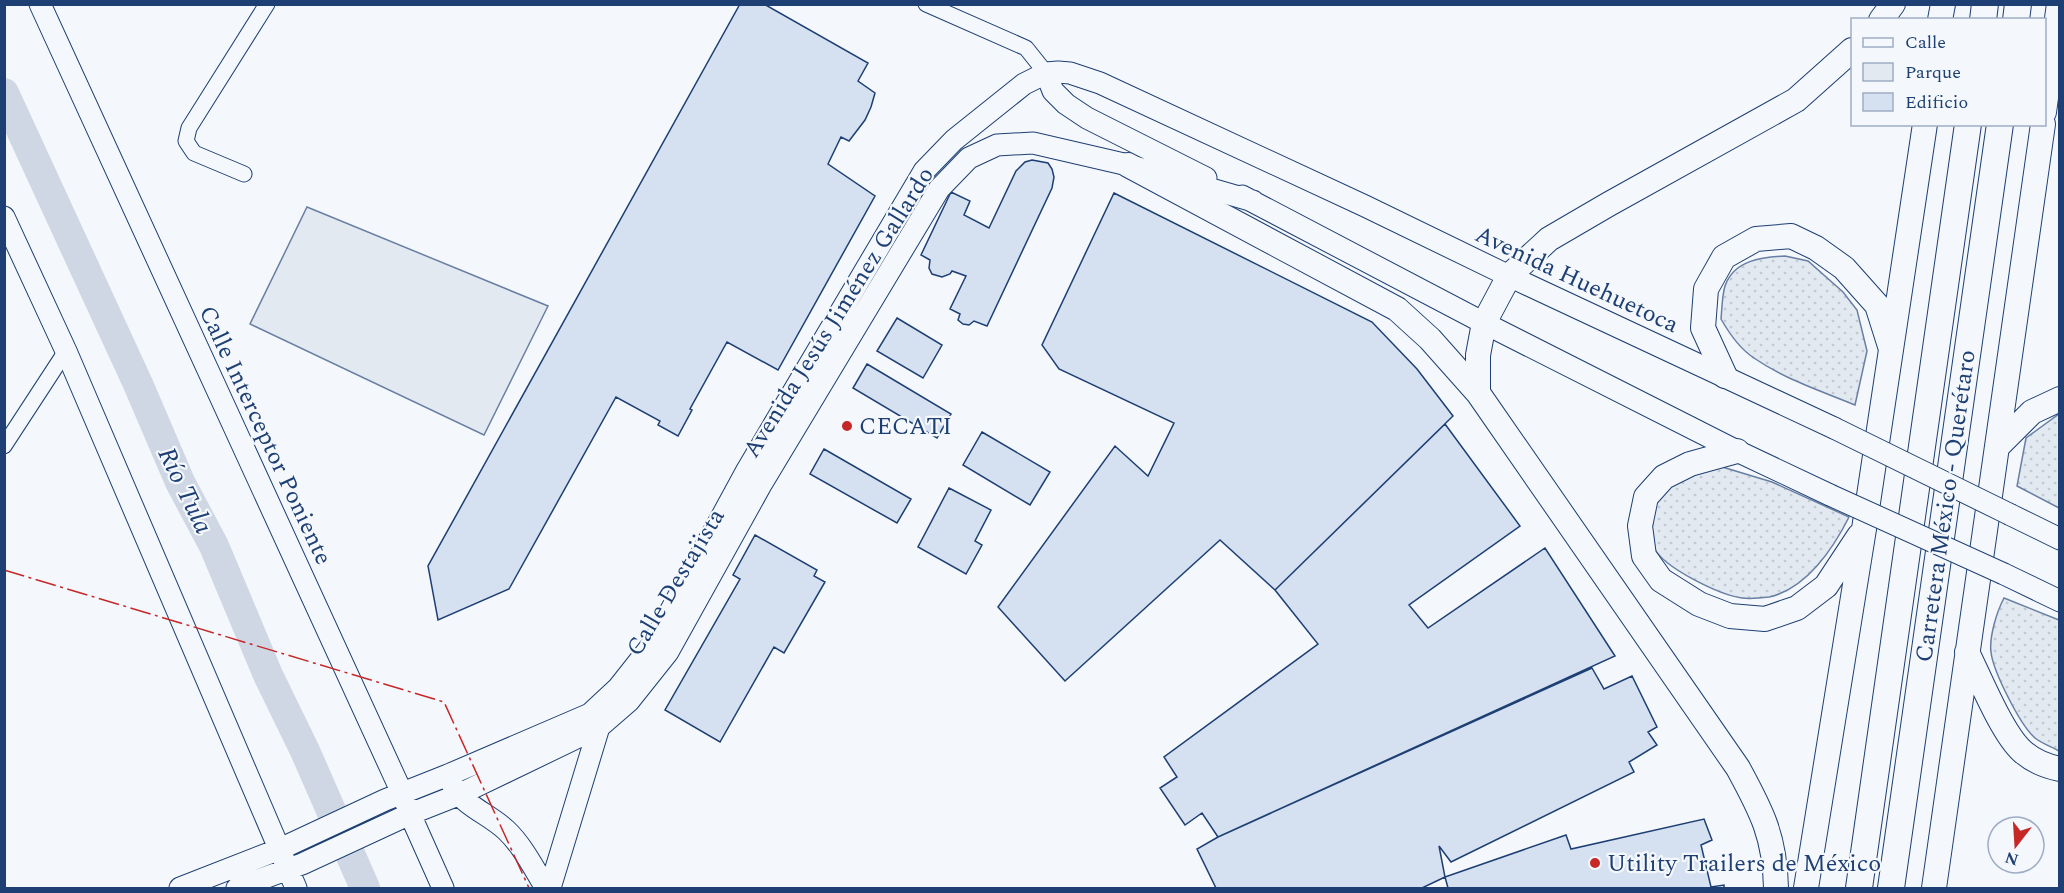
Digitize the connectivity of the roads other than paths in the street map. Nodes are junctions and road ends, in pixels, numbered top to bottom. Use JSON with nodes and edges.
{"nodes":[{"id":1,"x":40,"y":4,"type":"edge"},
{"id":2,"x":267,"y":4,"type":"edge"},
{"id":3,"x":926,"y":4,"type":"edge"},
{"id":4,"x":1893,"y":4,"type":"edge"},
{"id":5,"x":2059,"y":4,"type":"edge"},
{"id":6,"x":1882,"y":18,"type":"edge"},
{"id":7,"x":1851,"y":51,"type":"edge"},
{"id":8,"x":1046,"y":73,"type":"junction"},
{"id":9,"x":1070,"y":73,"type":"joint"},
{"id":10,"x":2046,"y":98,"type":"edge"},
{"id":11,"x":2046,"y":121,"type":"edge"},
{"id":12,"x":1925,"y":126,"type":"edge"},
{"id":13,"x":1968,"y":126,"type":"edge"},
{"id":14,"x":2000,"y":126,"type":"edge"},
{"id":15,"x":2043,"y":126,"type":"edge"},
{"id":16,"x":2060,"y":142,"type":"edge"},
{"id":17,"x":1128,"y":165,"type":"junction"},
{"id":18,"x":244,"y":174,"type":"dead end"},
{"id":19,"x":1253,"y":201,"type":"junction"},
{"id":20,"x":4,"y":217,"type":"edge"},
{"id":21,"x":1509,"y":276,"type":"junction"},
{"id":22,"x":1484,"y":323,"type":"junction"},
{"id":23,"x":66,"y":351,"type":"junction"},
{"id":24,"x":1891,"y":351,"type":"junction"},
{"id":25,"x":1725,"y":376,"type":"junction"},
{"id":26,"x":1478,"y":393,"type":"junction"},
{"id":27,"x":2060,"y":399,"type":"edge"},
{"id":28,"x":4,"y":446,"type":"edge"},
{"id":29,"x":1997,"y":447,"type":"junction"},
{"id":30,"x":1737,"y":451,"type":"junction"},
{"id":31,"x":754,"y":476,"type":"junction"},
{"id":32,"x":1864,"y":530,"type":"junction"},
{"id":33,"x":2060,"y":539,"type":"edge"},
{"id":34,"x":2060,"y":601,"type":"edge"},
{"id":35,"x":1967,"y":652,"type":"junction"},
{"id":36,"x":595,"y":720,"type":"junction"},
{"id":37,"x":2060,"y":769,"type":"edge"},
{"id":38,"x":448,"y":775,"type":"junction"},
{"id":39,"x":458,"y":795,"type":"junction"},
{"id":40,"x":394,"y":797,"type":"junction"},
{"id":41,"x":401,"y":818,"type":"junction"},
{"id":42,"x":291,"y":856,"type":"junction"},
{"id":43,"x":180,"y":888,"type":"edge"},
{"id":44,"x":237,"y":888,"type":"edge"},
{"id":45,"x":296,"y":888,"type":"edge"},
{"id":46,"x":443,"y":888,"type":"edge"},
{"id":47,"x":548,"y":888,"type":"edge"},
{"id":48,"x":1776,"y":888,"type":"edge"},
{"id":49,"x":1806,"y":888,"type":"edge"},
{"id":50,"x":1860,"y":888,"type":"edge"},
{"id":51,"x":1891,"y":888,"type":"edge"},
{"id":52,"x":1934,"y":888,"type":"edge"}],
"edges":[{"from":1,"to":40,"type":"main road","name":"Calle Interceptor Poniente"},
{"from":2,"to":18,"type":"street"},
{"from":3,"to":8,"type":"street"},
{"from":4,"to":6,"type":"main road"},
{"from":5,"to":10,"type":"main road"},
{"from":7,"to":21,"type":"main road"},
{"from":8,"to":9,"type":"main road","name":"Avenida Jesús Jiménez Gallardo"},
{"from":8,"to":19,"type":"main road"},
{"from":8,"to":31,"type":"main road","name":"Avenida Jesús Jiménez Gallardo"},
{"from":9,"to":21,"type":"main road","name":"Avenida Huehuetoca"},
{"from":11,"to":16,"type":"main road"},
{"from":12,"to":24,"type":"main road"},
{"from":13,"to":50,"type":"highway","name":"Carretera México - Querétaro"},
{"from":14,"to":51,"type":"highway","name":"Carretera México - Querétaro"},
{"from":15,"to":29,"type":"main road"},
{"from":17,"to":19,"type":"main road","name":"Avenida Jesús Jiménez Gallardo"},
{"from":17,"to":26,"type":"main road"},
{"from":17,"to":31,"type":"main road","name":"Avenida Jesús Jiménez Gallardo"},
{"from":19,"to":22,"type":"main road"},
{"from":20,"to":23,"type":"main road"},
{"from":21,"to":22,"type":"main road"},
{"from":21,"to":25,"type":"main road","name":"Avenida Huehuetoca"},
{"from":22,"to":26,"type":"main road"},
{"from":22,"to":30,"type":"main road"},
{"from":23,"to":28,"type":"street"},
{"from":23,"to":42,"type":"main road"},
{"from":24,"to":25,"type":"main road"},
{"from":24,"to":32,"type":"main road"},
{"from":25,"to":33,"type":"main road","name":"Avenida Huehuetoca","bridge":true},
{"from":26,"to":48,"type":"main road"},
{"from":27,"to":29,"type":"main road"},
{"from":29,"to":35,"type":"main road"},
{"from":30,"to":32,"type":"main road"},
{"from":30,"to":34,"type":"main road","bridge":true},
{"from":31,"to":36,"type":"main road","name":"Calle Destajista"},
{"from":32,"to":49,"type":"main road"},
{"from":35,"to":37,"type":"main road"},
{"from":35,"to":52,"type":"main road"},
{"from":36,"to":38,"type":"main road","name":"Calle Destajista"},
{"from":36,"to":39,"type":"main road","name":"Calle Destajista"},
{"from":36,"to":47,"type":"main road"},
{"from":38,"to":39,"type":"main road"},
{"from":38,"to":40,"type":"main road","name":"Calle Destajista"},
{"from":39,"to":41,"type":"main road","name":"Calle Destajista"},
{"from":39,"to":47,"type":"main road"},
{"from":40,"to":41,"type":"main road","name":"Calle Interceptor Poniente"},
{"from":40,"to":42,"type":"main road","name":"Calle Destajista"},
{"from":41,"to":42,"type":"main road","name":"Calle Destajista"},
{"from":41,"to":46,"type":"main road","name":"Calle Interceptor Poniente"},
{"from":42,"to":43,"type":"main road"},
{"from":42,"to":44,"type":"main road"},
{"from":42,"to":45,"type":"main road"}]}
